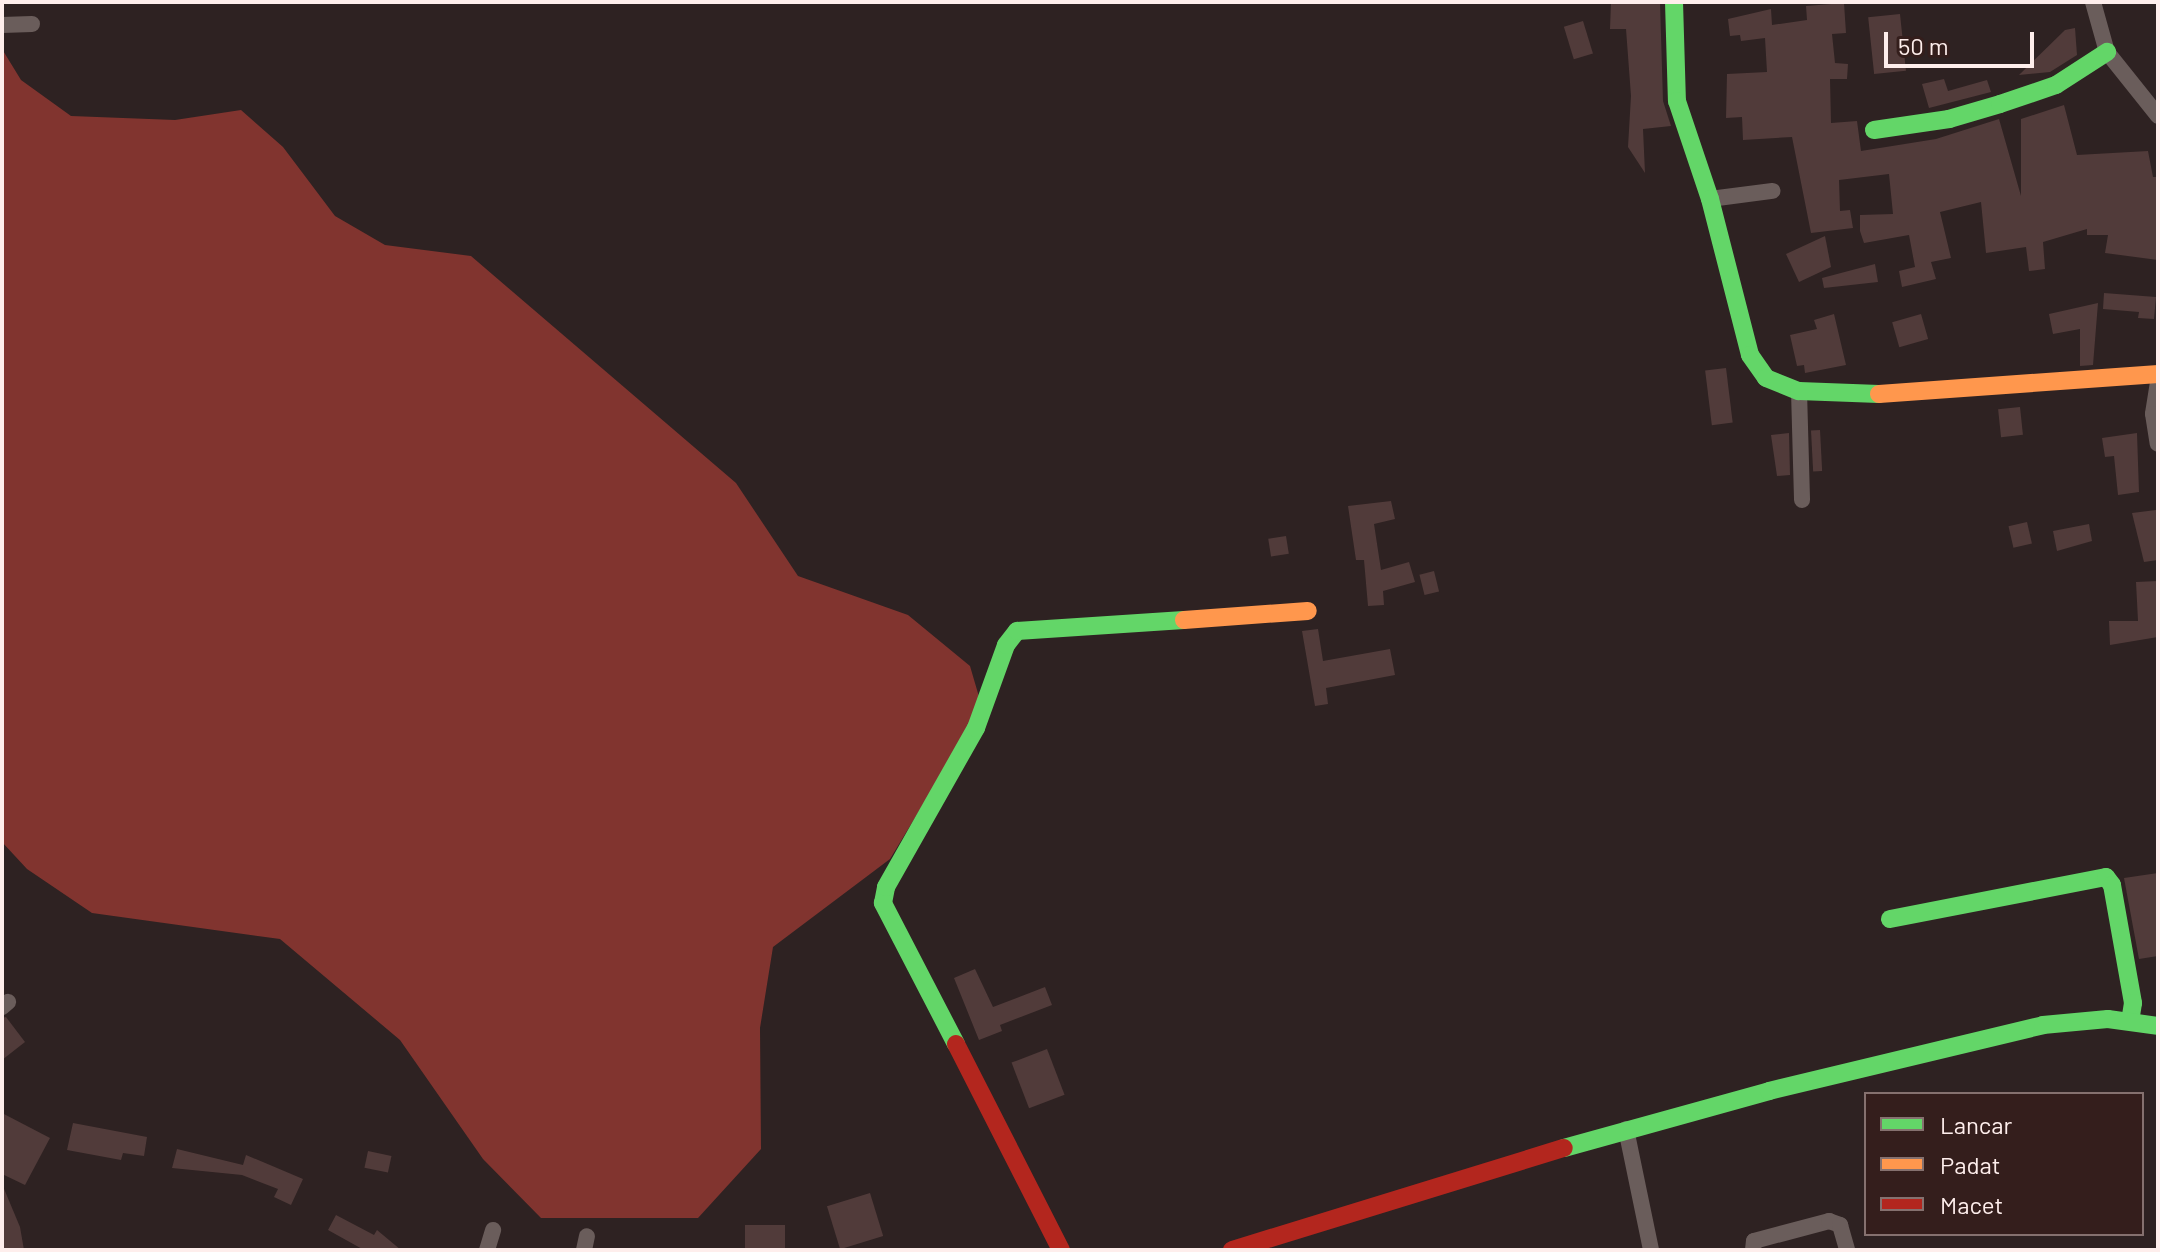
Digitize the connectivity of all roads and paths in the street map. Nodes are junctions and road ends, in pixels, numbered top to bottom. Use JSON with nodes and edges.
{"nodes":[{"id":1,"x":1674,"y":2,"type":"edge"},
{"id":2,"x":2093,"y":2,"type":"edge"},
{"id":3,"x":32,"y":24,"type":"dead end"},
{"id":4,"x":2,"y":25,"type":"edge"},
{"id":5,"x":2107,"y":52,"type":"junction"},
{"id":6,"x":2158,"y":116,"type":"edge"},
{"id":7,"x":1874,"y":130,"type":"dead end"},
{"id":8,"x":1772,"y":191,"type":"dead end"},
{"id":9,"x":1710,"y":199,"type":"junction"},
{"id":10,"x":2158,"y":374,"type":"edge"},
{"id":11,"x":2158,"y":382,"type":"edge"},
{"id":12,"x":1799,"y":391,"type":"junction"},
{"id":13,"x":2158,"y":444,"type":"edge"},
{"id":14,"x":1802,"y":500,"type":"dead end"},
{"id":15,"x":1308,"y":611,"type":"dead end"},
{"id":16,"x":1890,"y":919,"type":"dead end"},
{"id":17,"x":2130,"y":1021,"type":"junction"},
{"id":18,"x":2158,"y":1026,"type":"edge"},
{"id":19,"x":1626,"y":1129,"type":"junction"},
{"id":20,"x":493,"y":1230,"type":"dead end"},
{"id":21,"x":487,"y":1250,"type":"edge"},
{"id":22,"x":1061,"y":1250,"type":"edge"},
{"id":23,"x":1232,"y":1250,"type":"edge"},
{"id":24,"x":1651,"y":1250,"type":"edge"},
{"id":25,"x":1753,"y":1250,"type":"edge"},
{"id":26,"x":1847,"y":1250,"type":"edge"}],
"edges":[{"from":1,"to":9,"type":"street"},
{"from":2,"to":5,"type":"street"},
{"from":3,"to":4,"type":"street"},
{"from":5,"to":6,"type":"street"},
{"from":5,"to":7,"type":"street"},
{"from":8,"to":9,"type":"street"},
{"from":9,"to":12,"type":"street"},
{"from":10,"to":12,"type":"street"},
{"from":11,"to":13,"type":"street"},
{"from":12,"to":14,"type":"street"},
{"from":15,"to":22,"type":"street"},
{"from":16,"to":17,"type":"street"},
{"from":17,"to":18,"type":"street"},
{"from":17,"to":19,"type":"street"},
{"from":19,"to":23,"type":"street"},
{"from":19,"to":24,"type":"street"},
{"from":20,"to":21,"type":"street"},
{"from":25,"to":26,"type":"street"}]}
